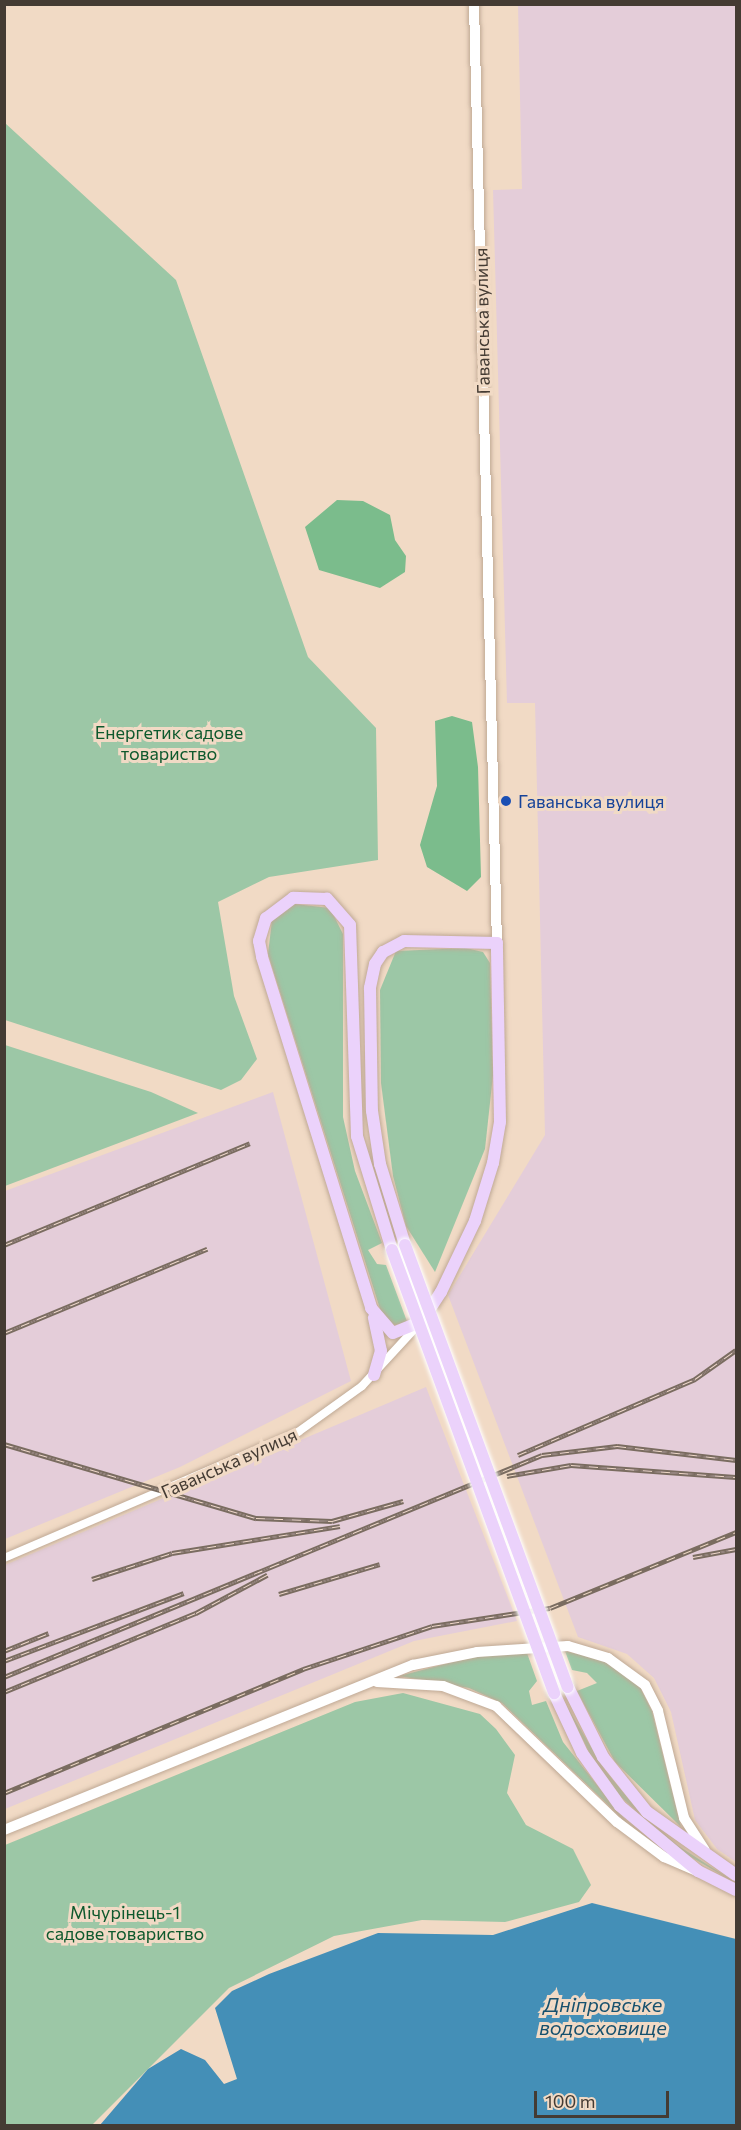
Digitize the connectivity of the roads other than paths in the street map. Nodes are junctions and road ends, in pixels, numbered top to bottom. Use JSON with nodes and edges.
{"nodes":[{"id":1,"x":474,"y":4,"type":"edge"},
{"id":2,"x":497,"y":943,"type":"junction"},
{"id":3,"x":371,"y":1308,"type":"junction"},
{"id":4,"x":422,"y":1321,"type":"junction"},
{"id":5,"x":374,"y":1375,"type":"junction"},
{"id":6,"x":4,"y":1558,"type":"edge"},
{"id":7,"x":371,"y":1682,"type":"junction"},
{"id":8,"x":4,"y":1830,"type":"edge"},
{"id":9,"x":723,"y":1867,"type":"junction"},
{"id":10,"x":698,"y":1871,"type":"junction"},
{"id":11,"x":736,"y":1875,"type":"edge"},
{"id":12,"x":736,"y":1890,"type":"edge"}],
"edges":[{"from":1,"to":2,"type":"main road","name":"Гаванська вулиця"},
{"from":2,"to":4,"type":"main road","name":"Гаванська вулиця"},
{"from":2,"to":9,"type":"main road","bridge":true},
{"from":3,"to":4,"type":"main road"},
{"from":3,"to":5,"type":"main road"},
{"from":3,"to":10,"type":"main road","bridge":true},
{"from":4,"to":5,"type":"street","name":"Гаванська вулиця"},
{"from":5,"to":6,"type":"street","name":"Гаванська вулиця"},
{"from":7,"to":8,"type":"main road"},
{"from":7,"to":9,"type":"main road"},
{"from":7,"to":10,"type":"main road"},
{"from":9,"to":11,"type":"main road"},
{"from":10,"to":12,"type":"main road"}]}
